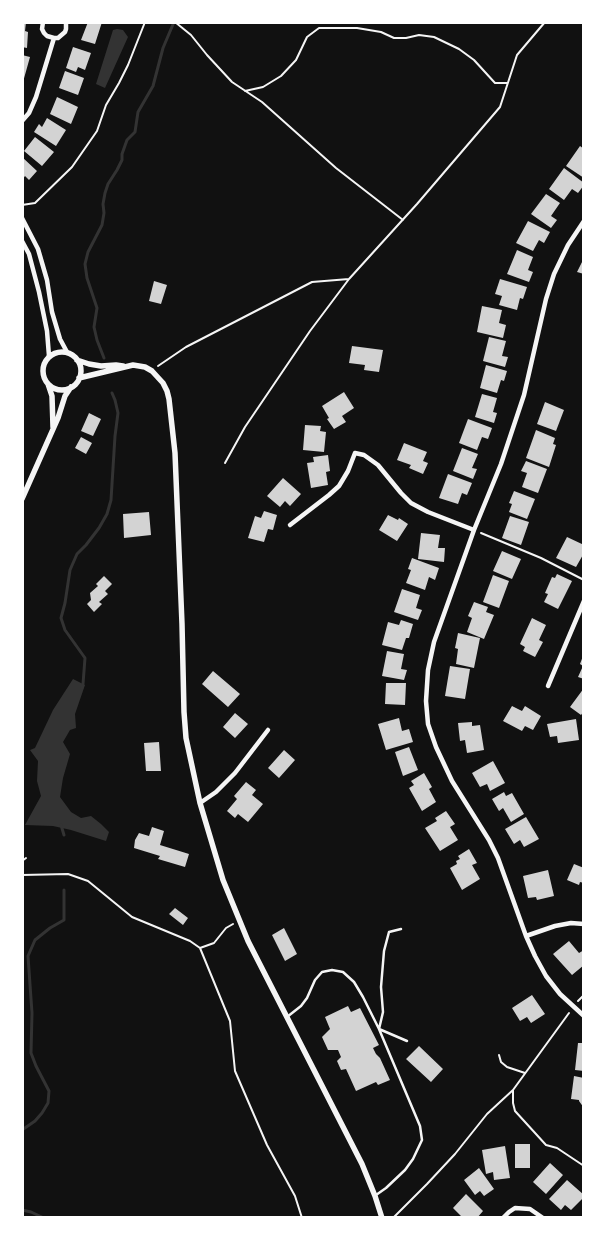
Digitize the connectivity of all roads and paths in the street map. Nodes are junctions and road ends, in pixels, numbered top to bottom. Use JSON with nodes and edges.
{"nodes":[{"id":1,"x":42,"y":22,"type":"edge"},
{"id":2,"x":66,"y":22,"type":"edge"},
{"id":3,"x":146,"y":22,"type":"edge"},
{"id":4,"x":175,"y":22,"type":"edge"},
{"id":5,"x":545,"y":22,"type":"edge"},
{"id":6,"x":54,"y":38,"type":"junction"},
{"id":7,"x":508,"y":84,"type":"junction"},
{"id":8,"x":245,"y":90,"type":"junction"},
{"id":9,"x":22,"y":121,"type":"edge"},
{"id":10,"x":22,"y":205,"type":"edge"},
{"id":11,"x":22,"y":218,"type":"edge"},
{"id":12,"x":403,"y":220,"type":"junction"},
{"id":13,"x":584,"y":221,"type":"edge"},
{"id":14,"x":22,"y":241,"type":"edge"},
{"id":15,"x":349,"y":279,"type":"junction"},
{"id":16,"x":67,"y":352,"type":"junction"},
{"id":17,"x":49,"y":356,"type":"junction"},
{"id":18,"x":77,"y":360,"type":"junction"},
{"id":19,"x":125,"y":366,"type":"junction"},
{"id":20,"x":152,"y":370,"type":"junction"},
{"id":21,"x":79,"y":378,"type":"junction"},
{"id":22,"x":48,"y":384,"type":"junction"},
{"id":23,"x":71,"y":387,"type":"junction"},
{"id":24,"x":53,"y":429,"type":"junction"},
{"id":25,"x":225,"y":463,"type":"dead end"},
{"id":26,"x":22,"y":499,"type":"edge"},
{"id":27,"x":290,"y":524,"type":"dead end"},
{"id":28,"x":474,"y":530,"type":"junction"},
{"id":29,"x":584,"y":580,"type":"edge"},
{"id":30,"x":584,"y":601,"type":"edge"},
{"id":31,"x":548,"y":686,"type":"dead end"},
{"id":32,"x":268,"y":730,"type":"dead end"},
{"id":33,"x":200,"y":803,"type":"junction"},
{"id":34,"x":26,"y":858,"type":"dead end"},
{"id":35,"x":22,"y":861,"type":"edge"},
{"id":36,"x":22,"y":874,"type":"edge"},
{"id":37,"x":240,"y":921,"type":"junction"},
{"id":38,"x":584,"y":924,"type":"edge"},
{"id":39,"x":401,"y":928,"type":"dead end"},
{"id":40,"x":526,"y":936,"type":"junction"},
{"id":41,"x":200,"y":948,"type":"junction"},
{"id":42,"x":584,"y":995,"type":"edge"},
{"id":43,"x":573,"y":1007,"type":"junction"},
{"id":44,"x":584,"y":1016,"type":"edge"},
{"id":45,"x":287,"y":1018,"type":"junction"},
{"id":46,"x":379,"y":1029,"type":"junction"},
{"id":47,"x":406,"y":1040,"type":"dead end"},
{"id":48,"x":499,"y":1055,"type":"dead end"},
{"id":49,"x":525,"y":1073,"type":"junction"},
{"id":50,"x":513,"y":1090,"type":"junction"},
{"id":51,"x":584,"y":1166,"type":"edge"},
{"id":52,"x":375,"y":1196,"type":"junction"},
{"id":53,"x":302,"y":1218,"type":"edge"},
{"id":54,"x":382,"y":1218,"type":"edge"},
{"id":55,"x":393,"y":1218,"type":"edge"},
{"id":56,"x":502,"y":1218,"type":"edge"},
{"id":57,"x":543,"y":1218,"type":"edge"}],
"edges":[{"from":1,"to":6,"type":"street"},
{"from":2,"to":6,"type":"street"},
{"from":3,"to":10,"type":"path"},
{"from":4,"to":8,"type":"path"},
{"from":5,"to":7,"type":"path"},
{"from":6,"to":9,"type":"street"},
{"from":7,"to":8,"type":"path"},
{"from":7,"to":12,"type":"path"},
{"from":8,"to":12,"type":"path"},
{"from":11,"to":16,"type":"street"},
{"from":12,"to":15,"type":"path"},
{"from":13,"to":28,"type":"street"},
{"from":14,"to":17,"type":"street"},
{"from":15,"to":20,"type":"path"},
{"from":15,"to":25,"type":"path"},
{"from":16,"to":17,"type":"street"},
{"from":16,"to":18,"type":"street"},
{"from":17,"to":22,"type":"street"},
{"from":18,"to":19,"type":"street"},
{"from":18,"to":21,"type":"street"},
{"from":19,"to":20,"type":"street"},
{"from":19,"to":21,"type":"street"},
{"from":20,"to":33,"type":"street"},
{"from":21,"to":23,"type":"street"},
{"from":22,"to":23,"type":"street"},
{"from":22,"to":24,"type":"street"},
{"from":23,"to":24,"type":"street"},
{"from":24,"to":26,"type":"street"},
{"from":27,"to":28,"type":"street"},
{"from":28,"to":29,"type":"path"},
{"from":28,"to":40,"type":"street"},
{"from":30,"to":31,"type":"street"},
{"from":32,"to":33,"type":"street"},
{"from":33,"to":37,"type":"street"},
{"from":34,"to":35,"type":"path"},
{"from":36,"to":41,"type":"path"},
{"from":37,"to":41,"type":"path"},
{"from":37,"to":45,"type":"street"},
{"from":38,"to":40,"type":"street"},
{"from":39,"to":46,"type":"lane"},
{"from":40,"to":43,"type":"street"},
{"from":41,"to":53,"type":"path"},
{"from":42,"to":43,"type":"path"},
{"from":43,"to":44,"type":"street"},
{"from":43,"to":49,"type":"path"},
{"from":45,"to":46,"type":"lane"},
{"from":45,"to":52,"type":"street"},
{"from":46,"to":47,"type":"lane"},
{"from":46,"to":52,"type":"lane"},
{"from":48,"to":49,"type":"path"},
{"from":49,"to":50,"type":"path"},
{"from":50,"to":51,"type":"path"},
{"from":50,"to":55,"type":"path"},
{"from":52,"to":54,"type":"street"},
{"from":56,"to":57,"type":"street"}]}
